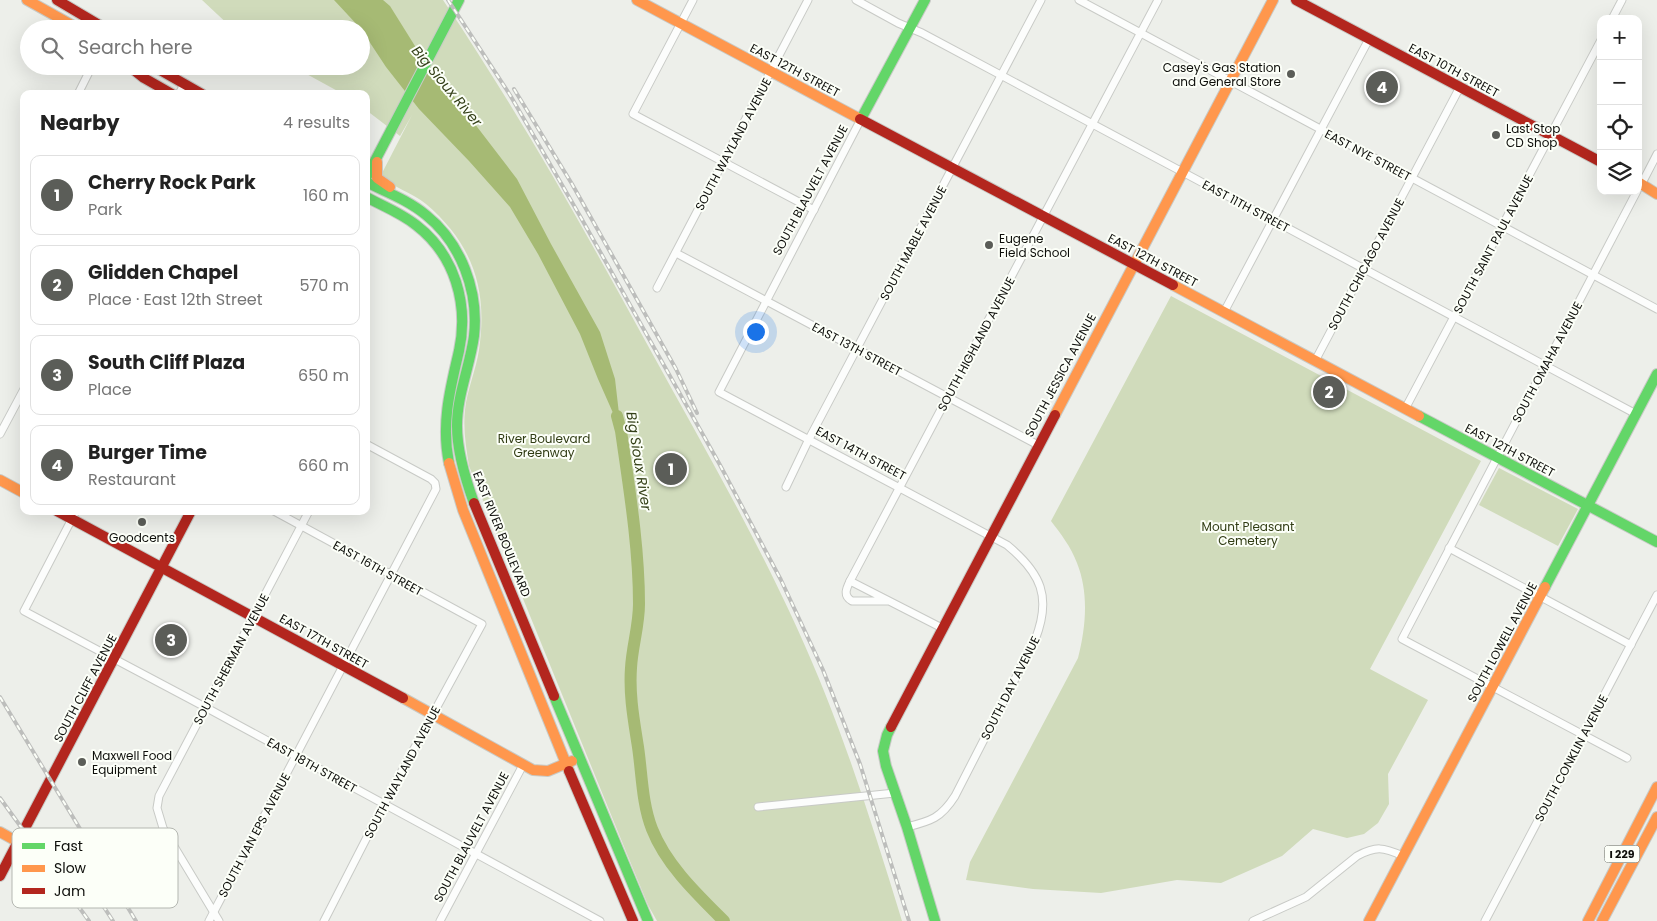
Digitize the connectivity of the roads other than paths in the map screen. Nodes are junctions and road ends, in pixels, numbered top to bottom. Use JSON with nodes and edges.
{"nodes":[{"id":1,"x":27,"y":0,"type":"edge"},
{"id":2,"x":57,"y":0,"type":"edge"},
{"id":3,"x":459,"y":0,"type":"edge"},
{"id":4,"x":637,"y":0,"type":"edge"},
{"id":5,"x":693,"y":0,"type":"edge"},
{"id":6,"x":808,"y":0,"type":"edge"},
{"id":7,"x":856,"y":0,"type":"edge"},
{"id":8,"x":925,"y":0,"type":"edge"},
{"id":9,"x":1041,"y":0,"type":"edge"},
{"id":10,"x":1079,"y":0,"type":"edge"},
{"id":11,"x":1158,"y":0,"type":"edge"},
{"id":12,"x":1273,"y":0,"type":"edge"},
{"id":13,"x":1296,"y":0,"type":"edge"},
{"id":14,"x":1622,"y":0,"type":"edge"},
{"id":15,"x":1614,"y":15,"type":"edge"},
{"id":16,"x":64,"y":20,"type":"edge"},
{"id":17,"x":91,"y":20,"type":"edge"},
{"id":18,"x":681,"y":24,"type":"junction"},
{"id":19,"x":910,"y":28,"type":"junction"},
{"id":20,"x":1140,"y":33,"type":"junction"},
{"id":21,"x":1369,"y":39,"type":"junction"},
{"id":22,"x":1597,"y":47,"type":"edge"},
{"id":23,"x":771,"y":71,"type":"junction"},
{"id":24,"x":88,"y":75,"type":"edge"},
{"id":25,"x":140,"y":75,"type":"edge"},
{"id":26,"x":168,"y":75,"type":"edge"},
{"id":27,"x":1002,"y":75,"type":"junction"},
{"id":28,"x":1230,"y":81,"type":"junction"},
{"id":29,"x":184,"y":84,"type":"junction"},
{"id":30,"x":1460,"y":88,"type":"junction"},
{"id":31,"x":80,"y":90,"type":"edge"},
{"id":32,"x":165,"y":90,"type":"edge"},
{"id":33,"x":180,"y":90,"type":"edge"},
{"id":34,"x":195,"y":90,"type":"edge"},
{"id":35,"x":862,"y":119,"type":"junction"},
{"id":36,"x":1092,"y":123,"type":"junction"},
{"id":37,"x":1321,"y":130,"type":"junction"},
{"id":38,"x":1550,"y":136,"type":"junction"},
{"id":39,"x":1657,"y":154,"type":"edge"},
{"id":40,"x":377,"y":158,"type":"junction"},
{"id":41,"x":1597,"y":160,"type":"edge"},
{"id":42,"x":724,"y":163,"type":"junction"},
{"id":43,"x":952,"y":168,"type":"junction"},
{"id":44,"x":1182,"y":171,"type":"junction"},
{"id":45,"x":370,"y":172,"type":"edge"},
{"id":46,"x":1412,"y":179,"type":"junction"},
{"id":47,"x":370,"y":182,"type":"edge"},
{"id":48,"x":1642,"y":182,"type":"edge"},
{"id":49,"x":1642,"y":188,"type":"edge"},
{"id":50,"x":1642,"y":188,"type":"edge"},
{"id":51,"x":1657,"y":190,"type":"edge"},
{"id":52,"x":370,"y":191,"type":"edge"},
{"id":53,"x":1657,"y":194,"type":"edge"},
{"id":54,"x":1635,"y":195,"type":"edge"},
{"id":55,"x":370,"y":199,"type":"edge"},
{"id":56,"x":814,"y":210,"type":"junction"},
{"id":57,"x":1043,"y":216,"type":"junction"},
{"id":58,"x":432,"y":220,"type":"junction"},
{"id":59,"x":1273,"y":220,"type":"junction"},
{"id":60,"x":1503,"y":226,"type":"junction"},
{"id":61,"x":446,"y":236,"type":"junction"},
{"id":62,"x":676,"y":253,"type":"junction"},
{"id":63,"x":1133,"y":263,"type":"junction"},
{"id":64,"x":1364,"y":269,"type":"junction"},
{"id":65,"x":1593,"y":274,"type":"junction"},
{"id":66,"x":657,"y":288,"type":"dead end"},
{"id":67,"x":766,"y":301,"type":"junction"},
{"id":68,"x":1657,"y":308,"type":"edge"},
{"id":69,"x":1224,"y":312,"type":"junction"},
{"id":70,"x":1454,"y":318,"type":"junction"},
{"id":71,"x":857,"y":350,"type":"junction"},
{"id":72,"x":1315,"y":360,"type":"junction"},
{"id":73,"x":1545,"y":365,"type":"junction"},
{"id":74,"x":1657,"y":374,"type":"edge"},
{"id":75,"x":719,"y":392,"type":"joint"},
{"id":76,"x":20,"y":396,"type":"edge"},
{"id":77,"x":948,"y":397,"type":"junction"},
{"id":78,"x":1405,"y":409,"type":"junction"},
{"id":79,"x":1636,"y":414,"type":"junction"},
{"id":80,"x":0,"y":434,"type":"edge"},
{"id":81,"x":809,"y":440,"type":"junction"},
{"id":82,"x":1038,"y":445,"type":"junction"},
{"id":83,"x":370,"y":446,"type":"edge"},
{"id":84,"x":1497,"y":457,"type":"junction"},
{"id":85,"x":0,"y":480,"type":"edge"},
{"id":86,"x":786,"y":487,"type":"dead end"},
{"id":87,"x":900,"y":487,"type":"junction"},
{"id":88,"x":20,"y":491,"type":"edge"},
{"id":89,"x":1588,"y":505,"type":"junction"},
{"id":90,"x":74,"y":515,"type":"edge"},
{"id":91,"x":190,"y":515,"type":"edge"},
{"id":92,"x":281,"y":515,"type":"edge"},
{"id":93,"x":307,"y":515,"type":"edge"},
{"id":94,"x":301,"y":526,"type":"junction"},
{"id":95,"x":990,"y":536,"type":"junction"},
{"id":96,"x":1657,"y":542,"type":"edge"},
{"id":97,"x":1450,"y":548,"type":"junction"},
{"id":98,"x":162,"y":568,"type":"junction"},
{"id":99,"x":391,"y":576,"type":"junction"},
{"id":100,"x":850,"y":581,"type":"junction"},
{"id":101,"x":1657,"y":595,"type":"edge"},
{"id":102,"x":1540,"y":596,"type":"junction"},
{"id":103,"x":888,"y":601,"type":"junction"},
{"id":104,"x":253,"y":616,"type":"junction"},
{"id":105,"x":482,"y":624,"type":"joint"},
{"id":106,"x":942,"y":628,"type":"junction"},
{"id":107,"x":1631,"y":645,"type":"junction"},
{"id":108,"x":114,"y":658,"type":"junction"},
{"id":109,"x":343,"y":665,"type":"junction"},
{"id":110,"x":1492,"y":687,"type":"junction"},
{"id":111,"x":205,"y":707,"type":"junction"},
{"id":112,"x":432,"y":715,"type":"junction"},
{"id":113,"x":1582,"y":735,"type":"junction"},
{"id":114,"x":295,"y":756,"type":"junction"},
{"id":115,"x":580,"y":757,"type":"junction"},
{"id":116,"x":1626,"y":758,"type":"dead end"},
{"id":117,"x":566,"y":764,"type":"junction"},
{"id":118,"x":523,"y":765,"type":"junction"},
{"id":119,"x":1657,"y":787,"type":"edge"},
{"id":120,"x":895,"y":793,"type":"junction"},
{"id":121,"x":384,"y":804,"type":"junction"},
{"id":122,"x":758,"y":807,"type":"dead end"},
{"id":123,"x":1657,"y":817,"type":"edge"},
{"id":124,"x":907,"y":827,"type":"junction"},
{"id":125,"x":25,"y":828,"type":"edge"},
{"id":126,"x":163,"y":828,"type":"edge"},
{"id":127,"x":0,"y":832,"type":"edge"},
{"id":128,"x":12,"y":839,"type":"edge"},
{"id":129,"x":12,"y":853,"type":"edge"},
{"id":130,"x":178,"y":853,"type":"edge"},
{"id":131,"x":476,"y":854,"type":"junction"},
{"id":132,"x":1403,"y":856,"type":"junction"},
{"id":133,"x":0,"y":876,"type":"edge"},
{"id":134,"x":213,"y":912,"type":"junction"},
{"id":135,"x":209,"y":921,"type":"edge"},
{"id":136,"x":219,"y":921,"type":"edge"},
{"id":137,"x":324,"y":921,"type":"edge"},
{"id":138,"x":440,"y":921,"type":"edge"},
{"id":139,"x":600,"y":921,"type":"edge"},
{"id":140,"x":633,"y":921,"type":"edge"},
{"id":141,"x":648,"y":921,"type":"edge"},
{"id":142,"x":936,"y":921,"type":"edge"},
{"id":143,"x":1254,"y":921,"type":"edge"},
{"id":144,"x":1369,"y":921,"type":"edge"},
{"id":145,"x":1484,"y":921,"type":"edge"},
{"id":146,"x":1588,"y":921,"type":"edge"},
{"id":147,"x":1602,"y":921,"type":"edge"}],
"edges":[{"from":1,"to":16,"type":"main road"},
{"from":2,"to":17,"type":"main road"},
{"from":3,"to":40,"type":"main road"},
{"from":4,"to":18,"type":"main road","name":"EAST 12TH STREET"},
{"from":5,"to":18,"type":"street"},
{"from":6,"to":23,"type":"street","name":"SOUTH WAYLAND AVENUE"},
{"from":7,"to":19,"type":"street","name":"EAST 11TH STREET"},
{"from":8,"to":19,"type":"main road","name":"SOUTH BLAUVELT AVENUE"},
{"from":9,"to":27,"type":"street","name":"SOUTH MABLE AVENUE"},
{"from":10,"to":20,"type":"street","name":"EAST NYE STREET"},
{"from":11,"to":20,"type":"street","name":"SOUTH HIGHLAND AVENUE"},
{"from":12,"to":28,"type":"main road","name":"SOUTH JESSICA AVENUE"},
{"from":13,"to":21,"type":"main road","name":"EAST 10TH STREET"},
{"from":14,"to":15,"type":"street"},
{"from":18,"to":23,"type":"main road","name":"EAST 12TH STREET"},
{"from":18,"to":42,"type":"street"},
{"from":19,"to":27,"type":"street","name":"EAST 11TH STREET"},
{"from":19,"to":35,"type":"main road","name":"SOUTH BLAUVELT AVENUE"},
{"from":20,"to":28,"type":"street","name":"EAST NYE STREET"},
{"from":20,"to":36,"type":"street","name":"SOUTH HIGHLAND AVENUE"},
{"from":21,"to":30,"type":"main road","name":"EAST 10TH STREET"},
{"from":21,"to":37,"type":"street"},
{"from":22,"to":38,"type":"street","name":"SOUTH SAINT PAUL AVENUE"},
{"from":23,"to":35,"type":"main road","name":"EAST 12TH STREET"},
{"from":23,"to":42,"type":"street","name":"SOUTH WAYLAND AVENUE"},
{"from":24,"to":31,"type":"street"},
{"from":25,"to":32,"type":"main road"},
{"from":26,"to":29,"type":"main road"},
{"from":27,"to":36,"type":"street","name":"EAST 11TH STREET"},
{"from":27,"to":43,"type":"street","name":"SOUTH MABLE AVENUE"},
{"from":28,"to":37,"type":"street","name":"EAST NYE STREET"},
{"from":28,"to":44,"type":"main road","name":"SOUTH JESSICA AVENUE"},
{"from":29,"to":33,"type":"street"},
{"from":29,"to":34,"type":"main road"},
{"from":30,"to":38,"type":"main road","name":"EAST 10TH STREET"},
{"from":30,"to":46,"type":"street","name":"SOUTH CHICAGO AVENUE"},
{"from":35,"to":43,"type":"main road","name":"EAST 12TH STREET"},
{"from":35,"to":56,"type":"street","name":"SOUTH BLAUVELT AVENUE"},
{"from":36,"to":44,"type":"street","name":"EAST 11TH STREET"},
{"from":36,"to":57,"type":"street","name":"SOUTH HIGHLAND AVENUE"},
{"from":37,"to":46,"type":"street","name":"EAST NYE STREET"},
{"from":37,"to":59,"type":"street"},
{"from":38,"to":41,"type":"main road","name":"EAST 10TH STREET"},
{"from":38,"to":60,"type":"street","name":"SOUTH SAINT PAUL AVENUE"},
{"from":39,"to":48,"type":"street","name":"SOUTH OMAHA AVENUE"},
{"from":40,"to":45,"type":"main road"},
{"from":40,"to":58,"type":"main road"},
{"from":42,"to":56,"type":"street"},
{"from":42,"to":62,"type":"street","name":"SOUTH WAYLAND AVENUE"},
{"from":43,"to":57,"type":"main road","name":"EAST 12TH STREET"},
{"from":43,"to":71,"type":"street","name":"SOUTH MABLE AVENUE"},
{"from":44,"to":59,"type":"street","name":"EAST 11TH STREET"},
{"from":44,"to":63,"type":"main road","name":"SOUTH JESSICA AVENUE"},
{"from":46,"to":60,"type":"street","name":"EAST NYE STREET"},
{"from":46,"to":64,"type":"street","name":"SOUTH CHICAGO AVENUE"},
{"from":47,"to":58,"type":"main road","name":"EAST RIVER BOULEVARD"},
{"from":49,"to":51,"type":"main road"},
{"from":50,"to":53,"type":"main road"},
{"from":52,"to":61,"type":"main road"},
{"from":54,"to":65,"type":"street","name":"SOUTH OMAHA AVENUE"},
{"from":55,"to":117,"type":"main road","name":"EAST RIVER BOULEVARD"},
{"from":56,"to":67,"type":"street","name":"SOUTH BLAUVELT AVENUE"},
{"from":57,"to":63,"type":"main road","name":"EAST 12TH STREET"},
{"from":57,"to":77,"type":"street","name":"SOUTH HIGHLAND AVENUE"},
{"from":58,"to":61,"type":"main road","name":"EAST RIVER BOULEVARD"},
{"from":59,"to":64,"type":"street","name":"EAST 11TH STREET"},
{"from":59,"to":69,"type":"street"},
{"from":60,"to":65,"type":"street","name":"EAST NYE STREET"},
{"from":60,"to":70,"type":"street","name":"SOUTH SAINT PAUL AVENUE"},
{"from":61,"to":115,"type":"main road","name":"EAST RIVER BOULEVARD"},
{"from":62,"to":66,"type":"street","name":"SOUTH WAYLAND AVENUE"},
{"from":62,"to":67,"type":"street","name":"EAST 13TH STREET"},
{"from":63,"to":69,"type":"main road","name":"EAST 12TH STREET"},
{"from":63,"to":82,"type":"main road","name":"SOUTH JESSICA AVENUE"},
{"from":64,"to":70,"type":"street","name":"EAST 11TH STREET"},
{"from":64,"to":72,"type":"street","name":"SOUTH CHICAGO AVENUE"},
{"from":65,"to":68,"type":"street","name":"EAST NYE STREET"},
{"from":65,"to":73,"type":"street","name":"SOUTH OMAHA AVENUE"},
{"from":67,"to":71,"type":"street","name":"EAST 13TH STREET"},
{"from":67,"to":75,"type":"street","name":"SOUTH BLAUVELT AVENUE"},
{"from":69,"to":72,"type":"main road","name":"EAST 12TH STREET"},
{"from":70,"to":73,"type":"street","name":"EAST 11TH STREET"},
{"from":70,"to":78,"type":"street","name":"SOUTH SAINT PAUL AVENUE"},
{"from":71,"to":77,"type":"street","name":"EAST 13TH STREET"},
{"from":71,"to":81,"type":"street","name":"SOUTH MABLE AVENUE"},
{"from":72,"to":78,"type":"main road","name":"EAST 12TH STREET"},
{"from":73,"to":79,"type":"street","name":"EAST 11TH STREET"},
{"from":73,"to":84,"type":"street","name":"SOUTH OMAHA AVENUE"},
{"from":74,"to":79,"type":"main road","name":"SOUTH LOWELL AVENUE"},
{"from":75,"to":81,"type":"street","name":"EAST 14TH STREET"},
{"from":76,"to":80,"type":"street"},
{"from":77,"to":82,"type":"street","name":"EAST 13TH STREET"},
{"from":77,"to":87,"type":"street","name":"SOUTH HIGHLAND AVENUE"},
{"from":78,"to":84,"type":"main road","name":"EAST 12TH STREET"},
{"from":79,"to":89,"type":"main road","name":"SOUTH LOWELL AVENUE"},
{"from":81,"to":86,"type":"street","name":"SOUTH MABLE AVENUE"},
{"from":81,"to":87,"type":"street","name":"EAST 14TH STREET"},
{"from":82,"to":95,"type":"main road","name":"SOUTH JESSICA AVENUE"},
{"from":83,"to":99,"type":"street","name":"SOUTH VAN EPS AVENUE"},
{"from":84,"to":89,"type":"main road","name":"EAST 12TH STREET"},
{"from":84,"to":97,"type":"street","name":"SOUTH OMAHA AVENUE"},
{"from":85,"to":88,"type":"main road"},
{"from":87,"to":95,"type":"street","name":"EAST 14TH STREET"},
{"from":87,"to":100,"type":"street","name":"SOUTH HIGHLAND AVENUE"},
{"from":89,"to":96,"type":"main road","name":"EAST 12TH STREET"},
{"from":89,"to":102,"type":"main road","name":"SOUTH LOWELL AVENUE"},
{"from":90,"to":98,"type":"main road","name":"EAST 17TH STREET"},
{"from":90,"to":108,"type":"street","name":"EAST 18TH STREET"},
{"from":91,"to":98,"type":"main road","name":"SOUTH CLIFF AVENUE"},
{"from":92,"to":94,"type":"street","name":"EAST 16TH STREET"},
{"from":93,"to":94,"type":"street","name":"SOUTH SHERMAN AVENUE"},
{"from":94,"to":99,"type":"street","name":"EAST 16TH STREET"},
{"from":94,"to":104,"type":"street","name":"SOUTH SHERMAN AVENUE"},
{"from":95,"to":106,"type":"main road","name":"SOUTH JESSICA AVENUE"},
{"from":95,"to":124,"type":"street","name":"SOUTH DAY AVENUE"},
{"from":97,"to":102,"type":"street"},
{"from":97,"to":110,"type":"street","name":"SOUTH OMAHA AVENUE"},
{"from":98,"to":104,"type":"main road","name":"EAST 17TH STREET"},
{"from":98,"to":108,"type":"main road","name":"SOUTH CLIFF AVENUE"},
{"from":99,"to":105,"type":"street","name":"EAST 16TH STREET"},
{"from":99,"to":109,"type":"street","name":"SOUTH VAN EPS AVENUE"},
{"from":100,"to":103,"type":"street"},
{"from":100,"to":103,"type":"street"},
{"from":101,"to":107,"type":"street","name":"SOUTH CONKLIN AVENUE"},
{"from":102,"to":107,"type":"street"},
{"from":102,"to":110,"type":"main road","name":"SOUTH LOWELL AVENUE"},
{"from":103,"to":106,"type":"street"},
{"from":104,"to":109,"type":"main road","name":"EAST 17TH STREET"},
{"from":104,"to":111,"type":"street","name":"SOUTH SHERMAN AVENUE"},
{"from":105,"to":112,"type":"street","name":"SOUTH WAYLAND AVENUE"},
{"from":106,"to":120,"type":"main road","name":"SOUTH JESSICA AVENUE"},
{"from":107,"to":113,"type":"street","name":"SOUTH CONKLIN AVENUE"},
{"from":108,"to":111,"type":"street","name":"EAST 18TH STREET"},
{"from":108,"to":125,"type":"main road","name":"SOUTH CLIFF AVENUE"},
{"from":109,"to":112,"type":"main road","name":"EAST 17TH STREET"},
{"from":109,"to":114,"type":"street","name":"SOUTH VAN EPS AVENUE"},
{"from":110,"to":113,"type":"street"},
{"from":110,"to":132,"type":"main road","name":"SOUTH LOWELL AVENUE"},
{"from":111,"to":114,"type":"street","name":"EAST 18TH STREET"},
{"from":111,"to":126,"type":"street","name":"SOUTH SHERMAN AVENUE"},
{"from":112,"to":118,"type":"main road","name":"EAST 17TH STREET"},
{"from":112,"to":121,"type":"street","name":"SOUTH WAYLAND AVENUE"},
{"from":113,"to":116,"type":"street"},
{"from":113,"to":145,"type":"street","name":"SOUTH CONKLIN AVENUE"},
{"from":114,"to":121,"type":"street","name":"EAST 18TH STREET"},
{"from":114,"to":134,"type":"street","name":"SOUTH VAN EPS AVENUE"},
{"from":115,"to":117,"type":"main road","name":"EAST 17TH STREET"},
{"from":115,"to":141,"type":"main road","name":"EAST RIVER BOULEVARD"},
{"from":117,"to":118,"type":"main road","name":"EAST 17TH STREET"},
{"from":117,"to":140,"type":"main road","name":"EAST RIVER BOULEVARD"},
{"from":118,"to":131,"type":"street","name":"SOUTH BLAUVELT AVENUE"},
{"from":119,"to":146,"type":"main road","number":"I 229"},
{"from":120,"to":122,"type":"street"},
{"from":120,"to":124,"type":"main road","name":"SOUTH JESSICA AVENUE"},
{"from":121,"to":131,"type":"street","name":"EAST 18TH STREET"},
{"from":121,"to":137,"type":"street","name":"SOUTH WAYLAND AVENUE"},
{"from":123,"to":147,"type":"main road","number":"I 229"},
{"from":124,"to":142,"type":"main road","name":"SOUTH JESSICA AVENUE"},
{"from":127,"to":128,"type":"main road"},
{"from":129,"to":133,"type":"main road","name":"SOUTH CLIFF AVENUE"},
{"from":130,"to":134,"type":"street","name":"SOUTH SHERMAN AVENUE"},
{"from":131,"to":138,"type":"street","name":"SOUTH BLAUVELT AVENUE"},
{"from":131,"to":139,"type":"street","name":"EAST 18TH STREET"},
{"from":132,"to":143,"type":"street"},
{"from":132,"to":144,"type":"main road","name":"SOUTH LOWELL AVENUE"},
{"from":134,"to":135,"type":"street","name":"SOUTH VAN EPS AVENUE"},
{"from":134,"to":136,"type":"street"}]}
